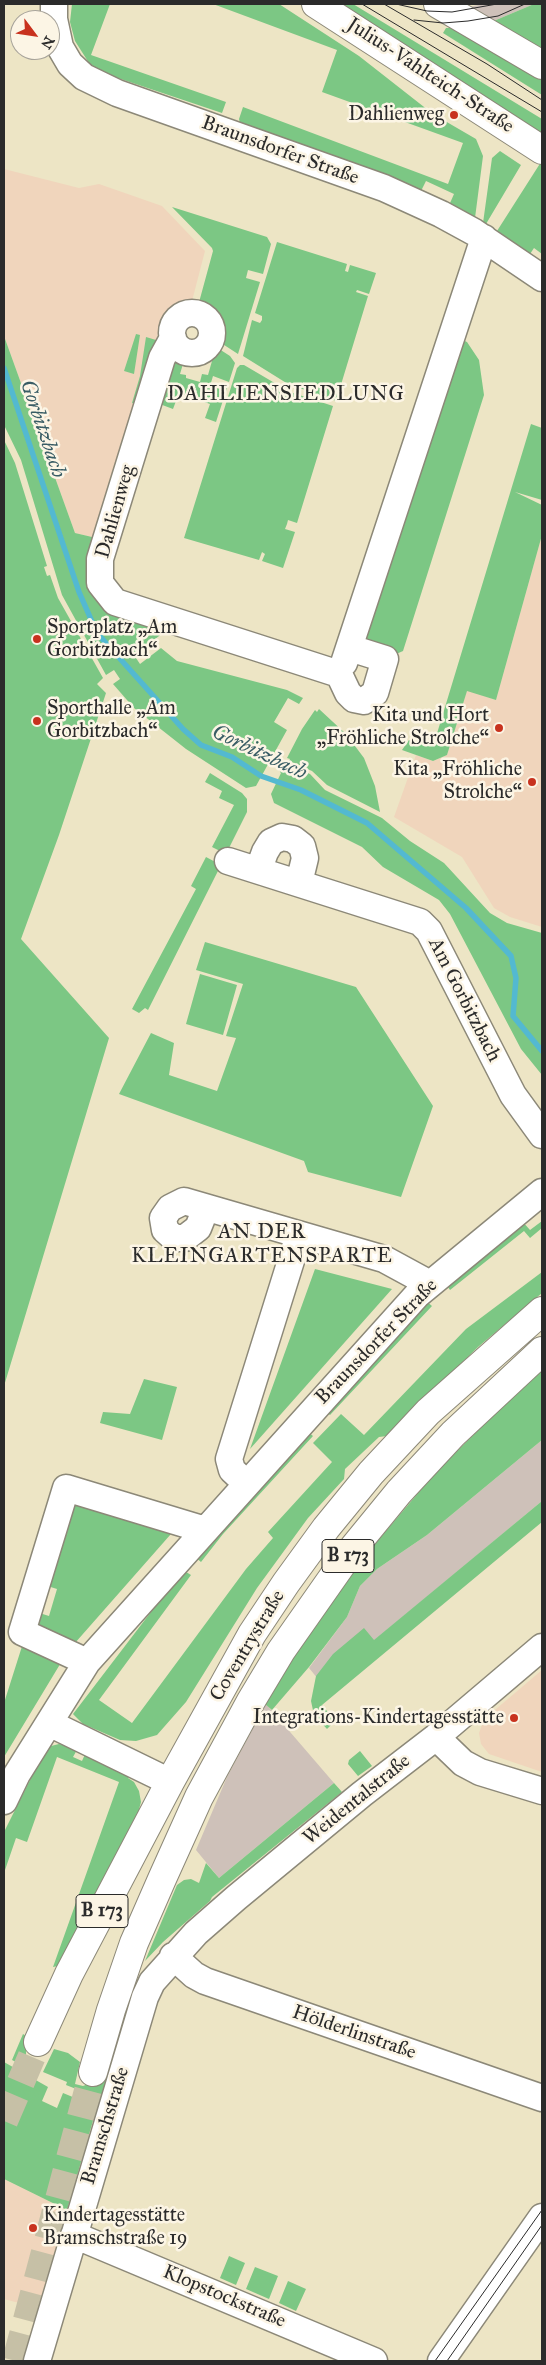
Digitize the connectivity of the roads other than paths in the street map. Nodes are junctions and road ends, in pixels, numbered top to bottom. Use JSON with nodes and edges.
{"nodes":[{"id":1,"x":54,"y":4,"type":"edge"},
{"id":2,"x":316,"y":4,"type":"edge"},
{"id":3,"x":438,"y":4,"type":"edge"},
{"id":4,"x":542,"y":65,"type":"edge"},
{"id":5,"x":542,"y":150,"type":"edge"},
{"id":6,"x":484,"y":238,"type":"junction"},
{"id":7,"x":542,"y":278,"type":"edge"},
{"id":8,"x":173,"y":338,"type":"dead end"},
{"id":9,"x":350,"y":648,"type":"junction"},
{"id":10,"x":339,"y":674,"type":"junction"},
{"id":11,"x":228,"y":861,"type":"dead end"},
{"id":12,"x":262,"y":872,"type":"junction"},
{"id":13,"x":299,"y":883,"type":"junction"},
{"id":14,"x":542,"y":1135,"type":"edge"},
{"id":15,"x":542,"y":1192,"type":"edge"},
{"id":16,"x":206,"y":1208,"type":"dead end"},
{"id":17,"x":299,"y":1235,"type":"junction"},
{"id":18,"x":430,"y":1284,"type":"junction"},
{"id":19,"x":542,"y":1311,"type":"edge"},
{"id":20,"x":542,"y":1350,"type":"edge"},
{"id":21,"x":246,"y":1483,"type":"junction"},
{"id":22,"x":205,"y":1530,"type":"junction"},
{"id":23,"x":542,"y":1647,"type":"edge"},
{"id":24,"x":87,"y":1662,"type":"junction"},
{"id":25,"x":49,"y":1723,"type":"junction"},
{"id":26,"x":436,"y":1737,"type":"junction"},
{"id":27,"x":170,"y":1782,"type":"junction"},
{"id":28,"x":542,"y":1791,"type":"edge"},
{"id":29,"x":199,"y":1797,"type":"junction"},
{"id":30,"x":4,"y":1802,"type":"edge"},
{"id":31,"x":173,"y":1956,"type":"junction"},
{"id":32,"x":38,"y":2042,"type":"tunnel mouth"},
{"id":33,"x":93,"y":2072,"type":"tunnel mouth"},
{"id":34,"x":542,"y":2098,"type":"edge"},
{"id":35,"x":542,"y":2217,"type":"edge"},
{"id":36,"x":74,"y":2234,"type":"junction"},
{"id":37,"x":37,"y":2361,"type":"edge"},
{"id":38,"x":374,"y":2361,"type":"edge"},
{"id":39,"x":441,"y":2361,"type":"edge"}],
"edges":[{"from":1,"to":6,"type":"street","name":"Braunsdorfer Straße"},
{"from":2,"to":5,"type":"main road","name":"Julius-Vahlteich-Straße"},
{"from":3,"to":4,"type":"main road"},
{"from":6,"to":7,"type":"street","name":"Braunsdorfer Straße"},
{"from":6,"to":9,"type":"street"},
{"from":8,"to":10,"type":"street","name":"Dahlienweg"},
{"from":9,"to":10,"type":"street"},
{"from":9,"to":10,"type":"street"},
{"from":11,"to":12,"type":"street","name":"Am Gorbitzbach"},
{"from":12,"to":13,"type":"street","name":"Am Gorbitzbach"},
{"from":12,"to":13,"type":"street"},
{"from":13,"to":14,"type":"street","name":"Am Gorbitzbach"},
{"from":15,"to":18,"type":"street","name":"Braunsdorfer Straße"},
{"from":16,"to":17,"type":"street"},
{"from":17,"to":18,"type":"street"},
{"from":17,"to":21,"type":"street"},
{"from":18,"to":21,"type":"street","name":"Braunsdorfer Straße"},
{"from":19,"to":27,"type":"main road","name":"Coventrystraße","number":"B 173"},
{"from":20,"to":29,"type":"main road","name":"Coventrystraße","number":"B 173"},
{"from":21,"to":22,"type":"street","name":"Braunsdorfer Straße"},
{"from":22,"to":24,"type":"street","name":"Braunsdorfer Straße"},
{"from":22,"to":24,"type":"street"},
{"from":23,"to":26,"type":"street","name":"Weidentalstraße"},
{"from":24,"to":25,"type":"street","name":"Braunsdorfer Straße"},
{"from":25,"to":27,"type":"street"},
{"from":25,"to":30,"type":"street","name":"Braunsdorfer Straße"},
{"from":26,"to":28,"type":"street"},
{"from":26,"to":31,"type":"street","name":"Weidentalstraße"},
{"from":27,"to":29,"type":"main road"},
{"from":27,"to":32,"type":"main road","name":"Coventrystraße","number":"B 173"},
{"from":29,"to":33,"type":"main road","name":"Coventrystraße","number":"B 173"},
{"from":31,"to":34,"type":"street","name":"Hölderlinstraße"},
{"from":31,"to":36,"type":"street","name":"Bramschstraße"},
{"from":35,"to":39,"type":"street"},
{"from":36,"to":37,"type":"street","name":"Bramschstraße"},
{"from":36,"to":38,"type":"street","name":"Klopstockstraße"}]}
